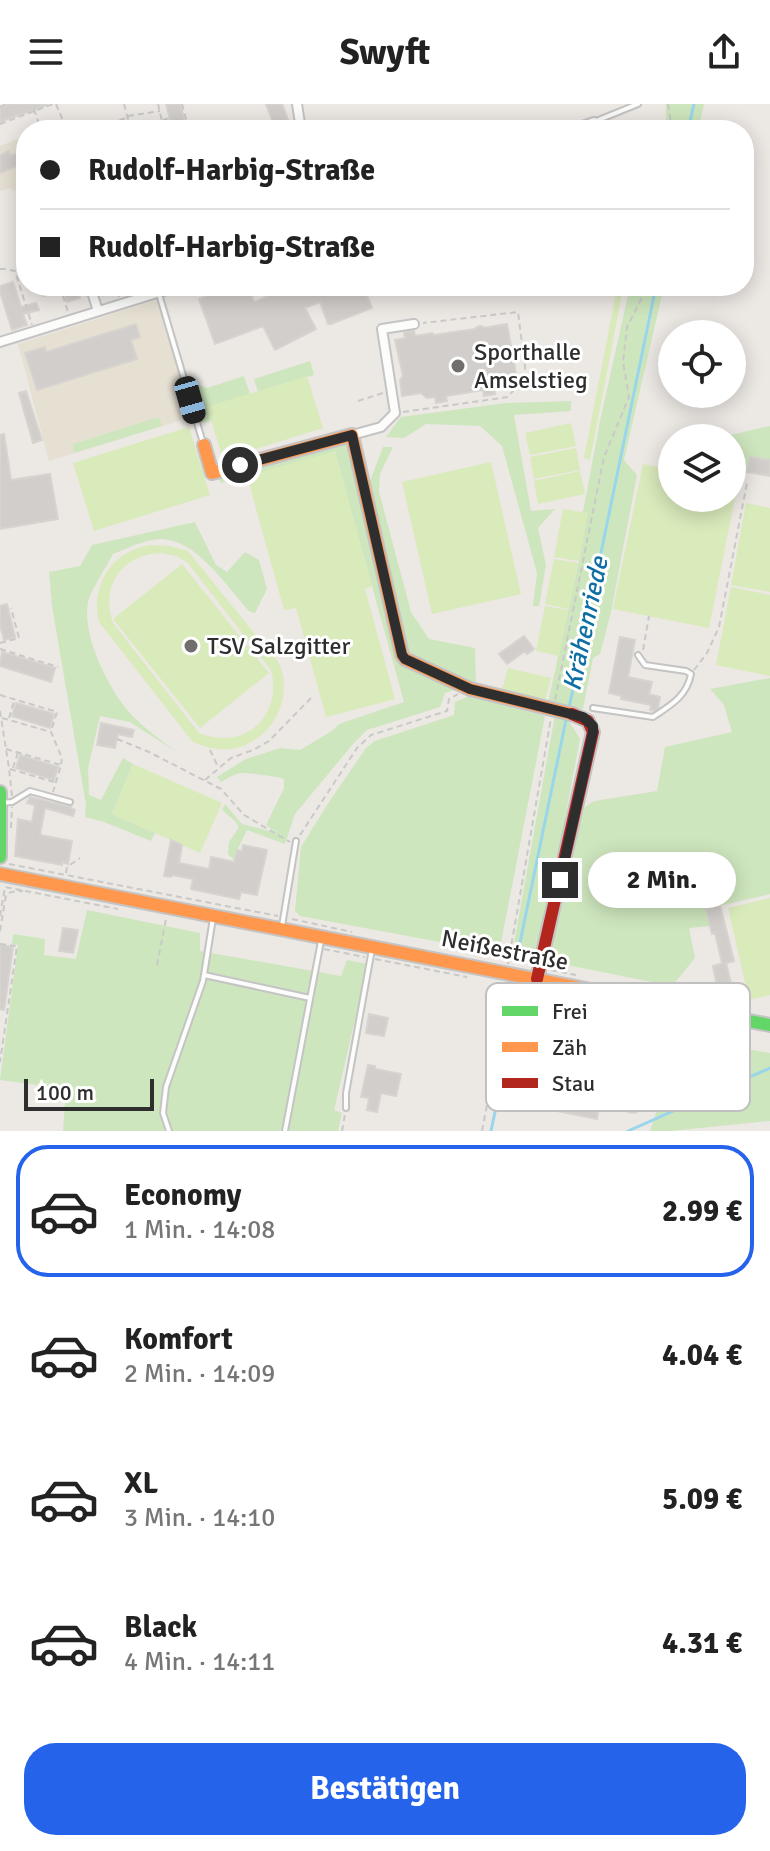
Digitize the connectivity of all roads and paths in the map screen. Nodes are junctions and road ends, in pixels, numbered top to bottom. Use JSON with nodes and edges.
{"nodes":[{"id":1,"x":7,"y":104,"type":"edge"},
{"id":2,"x":55,"y":104,"type":"edge"},
{"id":3,"x":124,"y":104,"type":"edge"},
{"id":4,"x":160,"y":104,"type":"edge"},
{"id":5,"x":638,"y":104,"type":"edge"},
{"id":6,"x":0,"y":107,"type":"edge"},
{"id":7,"x":34,"y":110,"type":"junction"},
{"id":8,"x":160,"y":111,"type":"junction"},
{"id":9,"x":129,"y":117,"type":"junction"},
{"id":10,"x":170,"y":118,"type":"dead end"},
{"id":11,"x":38,"y":120,"type":"edge"},
{"id":12,"x":120,"y":120,"type":"edge"},
{"id":13,"x":129,"y":120,"type":"edge"},
{"id":14,"x":162,"y":120,"type":"edge"},
{"id":15,"x":166,"y":120,"type":"edge"},
{"id":16,"x":607,"y":120,"type":"edge"},
{"id":17,"x":0,"y":124,"type":"edge"},
{"id":18,"x":23,"y":296,"type":"edge"},
{"id":19,"x":63,"y":296,"type":"edge"},
{"id":20,"x":93,"y":296,"type":"edge"},
{"id":21,"x":118,"y":296,"type":"edge"},
{"id":22,"x":145,"y":296,"type":"edge"},
{"id":23,"x":159,"y":296,"type":"edge"},
{"id":24,"x":643,"y":296,"type":"edge"},
{"id":25,"x":119,"y":299,"type":"dead end"},
{"id":26,"x":98,"y":311,"type":"junction"},
{"id":27,"x":71,"y":314,"type":"dead end"},
{"id":28,"x":414,"y":324,"type":"joint"},
{"id":29,"x":33,"y":326,"type":"dead end"},
{"id":30,"x":0,"y":342,"type":"edge"},
{"id":31,"x":391,"y":390,"type":"junction"},
{"id":32,"x":358,"y":401,"type":"dead end"},
{"id":33,"x":395,"y":413,"type":"junction"},
{"id":34,"x":352,"y":435,"type":"junction"},
{"id":35,"x":204,"y":445,"type":"joint"},
{"id":36,"x":747,"y":483,"type":"dead end"},
{"id":37,"x":11,"y":608,"type":"dead end"},
{"id":38,"x":649,"y":616,"type":"dead end"},
{"id":39,"x":0,"y":643,"type":"edge"},
{"id":40,"x":0,"y":649,"type":"edge"},
{"id":41,"x":639,"y":658,"type":"joint"},
{"id":42,"x":58,"y":667,"type":"dead end"},
{"id":43,"x":691,"y":674,"type":"junction"},
{"id":44,"x":470,"y":689,"type":"junction"},
{"id":45,"x":0,"y":695,"type":"edge"},
{"id":46,"x":311,"y":698,"type":"dead end"},
{"id":47,"x":14,"y":700,"type":"junction"},
{"id":48,"x":593,"y":708,"type":"dead end"},
{"id":49,"x":557,"y":710,"type":"junction"},
{"id":50,"x":1,"y":717,"type":"edge"},
{"id":51,"x":9,"y":720,"type":"junction"},
{"id":52,"x":51,"y":732,"type":"junction"},
{"id":53,"x":117,"y":739,"type":"dead end"},
{"id":54,"x":6,"y":749,"type":"dead end"},
{"id":55,"x":210,"y":750,"type":"dead end"},
{"id":56,"x":18,"y":752,"type":"junction"},
{"id":57,"x":61,"y":765,"type":"junction"},
{"id":58,"x":218,"y":768,"type":"junction"},
{"id":59,"x":205,"y":781,"type":"junction"},
{"id":60,"x":56,"y":783,"type":"junction"},
{"id":61,"x":1,"y":797,"type":"edge"},
{"id":62,"x":51,"y":797,"type":"junction"},
{"id":63,"x":70,"y":802,"type":"dead end"},
{"id":64,"x":295,"y":843,"type":"junction"},
{"id":65,"x":80,"y":858,"type":"dead end"},
{"id":66,"x":5,"y":860,"type":"edge"},
{"id":67,"x":0,"y":874,"type":"edge"},
{"id":68,"x":66,"y":874,"type":"junction"},
{"id":69,"x":0,"y":886,"type":"edge"},
{"id":70,"x":5,"y":887,"type":"junction"},
{"id":71,"x":213,"y":915,"type":"junction"},
{"id":72,"x":0,"y":916,"type":"edge"},
{"id":73,"x":166,"y":918,"type":"dead end"},
{"id":74,"x":282,"y":923,"type":"junction"},
{"id":75,"x":0,"y":931,"type":"edge"},
{"id":76,"x":355,"y":932,"type":"dead end"},
{"id":77,"x":322,"y":937,"type":"junction"},
{"id":78,"x":0,"y":944,"type":"edge"},
{"id":79,"x":373,"y":947,"type":"junction"},
{"id":80,"x":157,"y":965,"type":"dead end"},
{"id":81,"x":507,"y":973,"type":"junction"},
{"id":82,"x":538,"y":974,"type":"junction"},
{"id":83,"x":204,"y":975,"type":"junction"},
{"id":84,"x":585,"y":977,"type":"dead end"},
{"id":85,"x":506,"y":983,"type":"edge"},
{"id":86,"x":575,"y":983,"type":"edge"},
{"id":87,"x":310,"y":998,"type":"junction"},
{"id":88,"x":750,"y":1021,"type":"edge"},
{"id":89,"x":770,"y":1025,"type":"edge"},
{"id":90,"x":0,"y":1062,"type":"edge"},
{"id":91,"x":346,"y":1108,"type":"joint"},
{"id":92,"x":486,"y":1110,"type":"edge"},
{"id":93,"x":169,"y":1131,"type":"edge"},
{"id":94,"x":285,"y":1131,"type":"edge"},
{"id":95,"x":342,"y":1131,"type":"edge"},
{"id":96,"x":482,"y":1131,"type":"edge"}],
"edges":[{"from":1,"to":6,"type":"path"},
{"from":2,"to":7,"type":"path"},
{"from":3,"to":9,"type":"path"},
{"from":4,"to":8,"type":"path"},
{"from":5,"to":16,"type":"lane"},
{"from":7,"to":11,"type":"path"},
{"from":7,"to":17,"type":"path"},
{"from":8,"to":9,"type":"path"},
{"from":8,"to":14,"type":"path"},
{"from":9,"to":12,"type":"path"},
{"from":9,"to":13,"type":"path"},
{"from":10,"to":15,"type":"path"},
{"from":18,"to":29,"type":"path"},
{"from":19,"to":27,"type":"path"},
{"from":20,"to":26,"type":"street"},
{"from":21,"to":25,"type":"path"},
{"from":22,"to":26,"type":"street"},
{"from":23,"to":35,"type":"lane"},
{"from":24,"to":49,"type":"path"},
{"from":26,"to":30,"type":"street"},
{"from":28,"to":31,"type":"street"},
{"from":28,"to":33,"type":"path"},
{"from":31,"to":32,"type":"path"},
{"from":31,"to":33,"type":"street"},
{"from":33,"to":34,"type":"street"},
{"from":34,"to":35,"type":"street"},
{"from":34,"to":44,"type":"street"},
{"from":36,"to":43,"type":"path"},
{"from":37,"to":39,"type":"path"},
{"from":38,"to":41,"type":"path"},
{"from":40,"to":42,"type":"path"},
{"from":41,"to":43,"type":"lane"},
{"from":43,"to":48,"type":"lane"},
{"from":44,"to":49,"type":"street"},
{"from":44,"to":64,"type":"path"},
{"from":45,"to":47,"type":"path"},
{"from":46,"to":58,"type":"path"},
{"from":47,"to":51,"type":"path"},
{"from":47,"to":52,"type":"path"},
{"from":49,"to":81,"type":"path"},
{"from":49,"to":82,"type":"street"},
{"from":50,"to":51,"type":"path"},
{"from":51,"to":52,"type":"path"},
{"from":52,"to":57,"type":"path"},
{"from":53,"to":59,"type":"path"},
{"from":54,"to":56,"type":"path"},
{"from":55,"to":58,"type":"path"},
{"from":56,"to":57,"type":"path"},
{"from":56,"to":60,"type":"path"},
{"from":57,"to":60,"type":"path"},
{"from":58,"to":59,"type":"path"},
{"from":59,"to":64,"type":"path"},
{"from":60,"to":62,"type":"path"},
{"from":61,"to":62,"type":"lane"},
{"from":61,"to":66,"type":"street"},
{"from":62,"to":63,"type":"lane"},
{"from":64,"to":74,"type":"lane"},
{"from":65,"to":68,"type":"path"},
{"from":66,"to":68,"type":"path"},
{"from":67,"to":71,"type":"street","name":"Neißestraße"},
{"from":68,"to":74,"type":"path"},
{"from":69,"to":70,"type":"path"},
{"from":70,"to":72,"type":"path"},
{"from":70,"to":75,"type":"path"},
{"from":71,"to":74,"type":"street","name":"Neißestraße"},
{"from":71,"to":83,"type":"lane"},
{"from":73,"to":80,"type":"path"},
{"from":74,"to":76,"type":"path"},
{"from":74,"to":77,"type":"street","name":"Neißestraße"},
{"from":77,"to":79,"type":"street","name":"Neißestraße"},
{"from":77,"to":87,"type":"lane"},
{"from":78,"to":90,"type":"path"},
{"from":79,"to":81,"type":"street","name":"Neißestraße"},
{"from":79,"to":91,"type":"lane"},
{"from":81,"to":82,"type":"street","name":"Neißestraße"},
{"from":81,"to":85,"type":"path"},
{"from":82,"to":84,"type":"path"},
{"from":82,"to":86,"type":"street","name":"Neißestraße"},
{"from":83,"to":87,"type":"lane"},
{"from":83,"to":93,"type":"lane"},
{"from":87,"to":94,"type":"lane"},
{"from":88,"to":89,"type":"street","name":"Neißestraße"},
{"from":91,"to":95,"type":"path"},
{"from":92,"to":96,"type":"path"}]}
